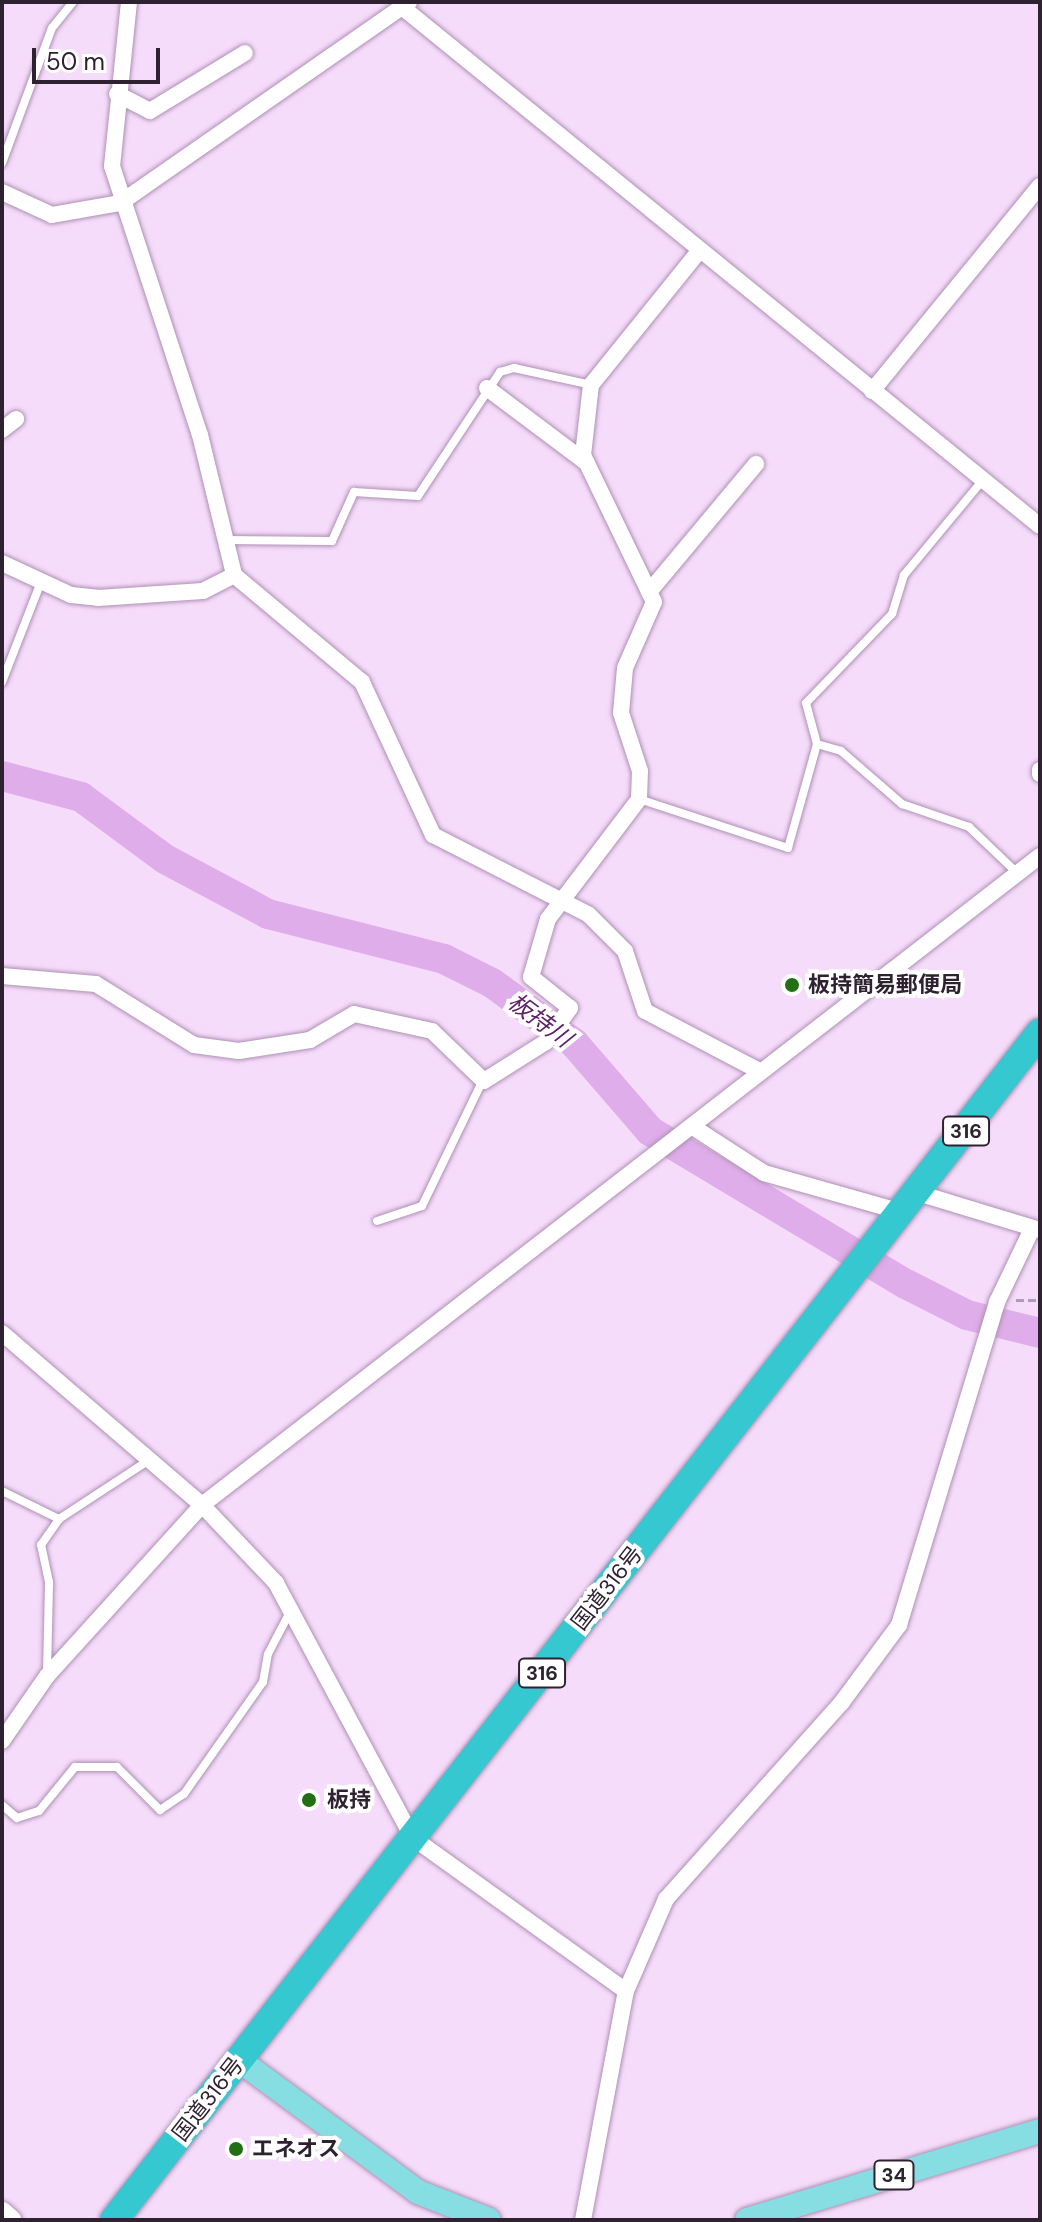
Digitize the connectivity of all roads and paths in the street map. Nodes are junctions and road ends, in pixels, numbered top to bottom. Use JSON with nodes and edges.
{"nodes":[{"id":1,"x":73,"y":2,"type":"edge"},
{"id":2,"x":129,"y":2,"type":"edge"},
{"id":3,"x":405,"y":4,"type":"edge"},
{"id":4,"x":245,"y":53,"type":"dead end"},
{"id":5,"x":117,"y":94,"type":"junction"},
{"id":6,"x":2,"y":163,"type":"edge"},
{"id":7,"x":1040,"y":186,"type":"edge"},
{"id":8,"x":2,"y":192,"type":"edge"},
{"id":9,"x":120,"y":203,"type":"junction"},
{"id":10,"x":699,"y":251,"type":"junction"},
{"id":11,"x":591,"y":385,"type":"junction"},
{"id":12,"x":487,"y":388,"type":"junction"},
{"id":13,"x":872,"y":391,"type":"junction"},
{"id":14,"x":587,"y":463,"type":"junction"},
{"id":15,"x":756,"y":464,"type":"dead end"},
{"id":16,"x":983,"y":480,"type":"junction"},
{"id":17,"x":1040,"y":526,"type":"edge"},
{"id":18,"x":223,"y":540,"type":"junction"},
{"id":19,"x":2,"y":563,"type":"edge"},
{"id":20,"x":234,"y":575,"type":"junction"},
{"id":21,"x":41,"y":582,"type":"junction"},
{"id":22,"x":649,"y":592,"type":"junction"},
{"id":23,"x":2,"y":682,"type":"edge"},
{"id":24,"x":817,"y":744,"type":"junction"},
{"id":25,"x":639,"y":799,"type":"junction"},
{"id":26,"x":1040,"y":856,"type":"edge"},
{"id":27,"x":1015,"y":871,"type":"junction"},
{"id":28,"x":557,"y":904,"type":"junction"},
{"id":29,"x":2,"y":976,"type":"edge"},
{"id":30,"x":1040,"y":1032,"type":"edge"},
{"id":31,"x":761,"y":1072,"type":"junction"},
{"id":32,"x":483,"y":1079,"type":"junction"},
{"id":33,"x":687,"y":1131,"type":"junction"},
{"id":34,"x":903,"y":1211,"type":"junction"},
{"id":35,"x":377,"y":1221,"type":"dead end"},
{"id":36,"x":1036,"y":1229,"type":"edge"},
{"id":37,"x":998,"y":1298,"type":"junction"},
{"id":38,"x":1040,"y":1300,"type":"edge"},
{"id":39,"x":2,"y":1333,"type":"edge"},
{"id":40,"x":149,"y":1460,"type":"junction"},
{"id":41,"x":2,"y":1491,"type":"edge"},
{"id":42,"x":202,"y":1505,"type":"junction"},
{"id":43,"x":59,"y":1519,"type":"junction"},
{"id":44,"x":291,"y":1610,"type":"junction"},
{"id":45,"x":47,"y":1676,"type":"junction"},
{"id":46,"x":2,"y":1741,"type":"edge"},
{"id":47,"x":2,"y":1805,"type":"edge"},
{"id":48,"x":413,"y":1838,"type":"junction"},
{"id":49,"x":626,"y":1991,"type":"junction"},
{"id":50,"x":239,"y":2060,"type":"junction"},
{"id":51,"x":1040,"y":2131,"type":"edge"},
{"id":52,"x":2,"y":2213,"type":"edge"},
{"id":53,"x":10,"y":2220,"type":"edge"},
{"id":54,"x":114,"y":2220,"type":"edge"},
{"id":55,"x":489,"y":2220,"type":"edge"},
{"id":56,"x":583,"y":2220,"type":"edge"},
{"id":57,"x":747,"y":2220,"type":"edge"}],
"edges":[{"from":1,"to":6,"type":"lane"},
{"from":2,"to":5,"type":"street"},
{"from":3,"to":9,"type":"street"},
{"from":3,"to":10,"type":"street"},
{"from":4,"to":5,"type":"street"},
{"from":5,"to":9,"type":"street"},
{"from":7,"to":13,"type":"street"},
{"from":8,"to":9,"type":"street"},
{"from":9,"to":18,"type":"street"},
{"from":10,"to":11,"type":"street"},
{"from":10,"to":13,"type":"street"},
{"from":11,"to":12,"type":"lane"},
{"from":11,"to":14,"type":"street"},
{"from":12,"to":14,"type":"street"},
{"from":12,"to":18,"type":"lane"},
{"from":13,"to":16,"type":"street"},
{"from":14,"to":22,"type":"street"},
{"from":15,"to":22,"type":"street"},
{"from":16,"to":17,"type":"street"},
{"from":16,"to":24,"type":"lane"},
{"from":18,"to":20,"type":"street"},
{"from":19,"to":21,"type":"street"},
{"from":20,"to":21,"type":"street"},
{"from":20,"to":28,"type":"street"},
{"from":21,"to":23,"type":"lane"},
{"from":22,"to":25,"type":"street"},
{"from":24,"to":25,"type":"lane"},
{"from":24,"to":27,"type":"lane"},
{"from":25,"to":28,"type":"street"},
{"from":26,"to":27,"type":"street"},
{"from":27,"to":31,"type":"street"},
{"from":28,"to":31,"type":"street"},
{"from":28,"to":32,"type":"street"},
{"from":29,"to":32,"type":"street"},
{"from":30,"to":34,"type":"highway","name":"国道316号","number":"316"},
{"from":31,"to":33,"type":"street"},
{"from":32,"to":35,"type":"lane"},
{"from":33,"to":34,"type":"street"},
{"from":33,"to":42,"type":"street"},
{"from":34,"to":36,"type":"street"},
{"from":34,"to":48,"type":"highway","name":"国道316号","number":"316"},
{"from":36,"to":37,"type":"street"},
{"from":37,"to":38,"type":"path"},
{"from":37,"to":49,"type":"street"},
{"from":39,"to":40,"type":"street"},
{"from":40,"to":42,"type":"street"},
{"from":40,"to":43,"type":"lane"},
{"from":41,"to":43,"type":"lane"},
{"from":42,"to":44,"type":"street"},
{"from":42,"to":45,"type":"street"},
{"from":43,"to":45,"type":"lane"},
{"from":44,"to":47,"type":"lane"},
{"from":44,"to":48,"type":"street"},
{"from":45,"to":46,"type":"street"},
{"from":48,"to":49,"type":"street"},
{"from":48,"to":50,"type":"highway","name":"国道316号","number":"316"},
{"from":49,"to":56,"type":"street"},
{"from":50,"to":54,"type":"highway","name":"国道316号","number":"316"},
{"from":50,"to":55,"type":"main road"},
{"from":51,"to":57,"type":"main road","number":"34"},
{"from":52,"to":53,"type":"street"}]}
